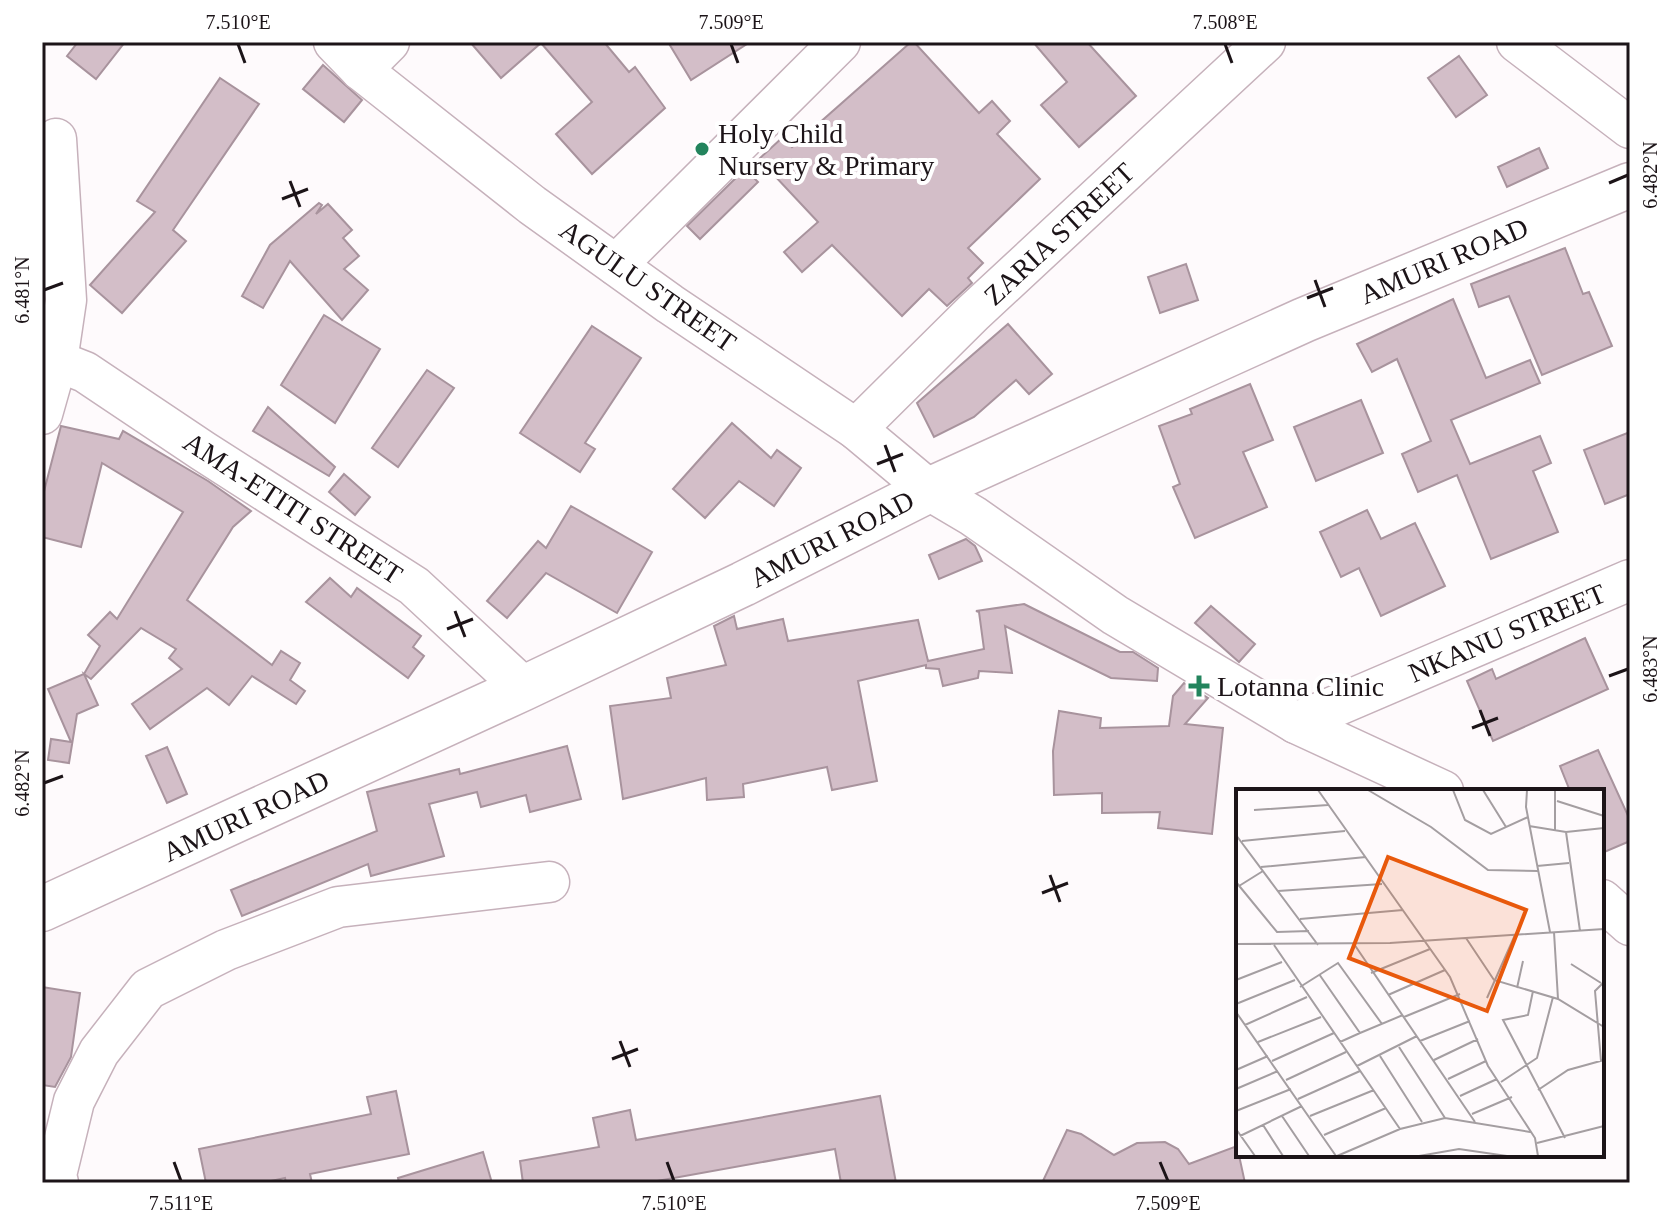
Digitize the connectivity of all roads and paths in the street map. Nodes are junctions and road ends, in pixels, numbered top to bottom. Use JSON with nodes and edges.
{"nodes":[{"id":1,"x":389,"y":42,"type":"edge"},
{"id":2,"x":840,"y":42,"type":"edge"},
{"id":3,"x":1265,"y":42,"type":"edge"},
{"id":4,"x":1517,"y":42,"type":"edge"},
{"id":5,"x":347,"y":56,"type":"edge"},
{"id":6,"x":1630,"y":128,"type":"edge"},
{"id":7,"x":56,"y":139,"type":"dead end"},
{"id":8,"x":1630,"y":185,"type":"edge"},
{"id":9,"x":616,"y":265,"type":"junction"},
{"id":10,"x":50,"y":361,"type":"edge"},
{"id":11,"x":42,"y":414,"type":"edge"},
{"id":12,"x":856,"y":429,"type":"junction"},
{"id":13,"x":929,"y":490,"type":"junction"},
{"id":14,"x":1630,"y":580,"type":"edge"},
{"id":15,"x":524,"y":688,"type":"junction"},
{"id":16,"x":1296,"y":723,"type":"junction"},
{"id":17,"x":1439,"y":789,"type":"edge"},
{"id":18,"x":549,"y":882,"type":"dead end"},
{"id":19,"x":42,"y":909,"type":"edge"},
{"id":20,"x":58,"y":1183,"type":"edge"}],
"edges":[{"from":1,"to":5,"type":"street"},
{"from":2,"to":9,"type":"street"},
{"from":3,"to":12,"type":"street","name":"ZARIA STREET"},
{"from":4,"to":6,"type":"street"},
{"from":5,"to":9,"type":"street","name":"AGULU STREET"},
{"from":7,"to":10,"type":"street"},
{"from":8,"to":13,"type":"main road","name":"AMURI ROAD"},
{"from":9,"to":12,"type":"street","name":"AGULU STREET"},
{"from":10,"to":11,"type":"street"},
{"from":10,"to":15,"type":"street","name":"AMA-ETITI STREET"},
{"from":12,"to":13,"type":"street","name":"AGULU STREET"},
{"from":13,"to":15,"type":"main road","name":"AMURI ROAD"},
{"from":13,"to":16,"type":"street","name":"AGULU STREET"},
{"from":14,"to":16,"type":"street","name":"NKANU STREET"},
{"from":15,"to":19,"type":"main road","name":"AMURI ROAD"},
{"from":16,"to":17,"type":"street","name":"AGULU STREET"},
{"from":18,"to":20,"type":"street"}]}
